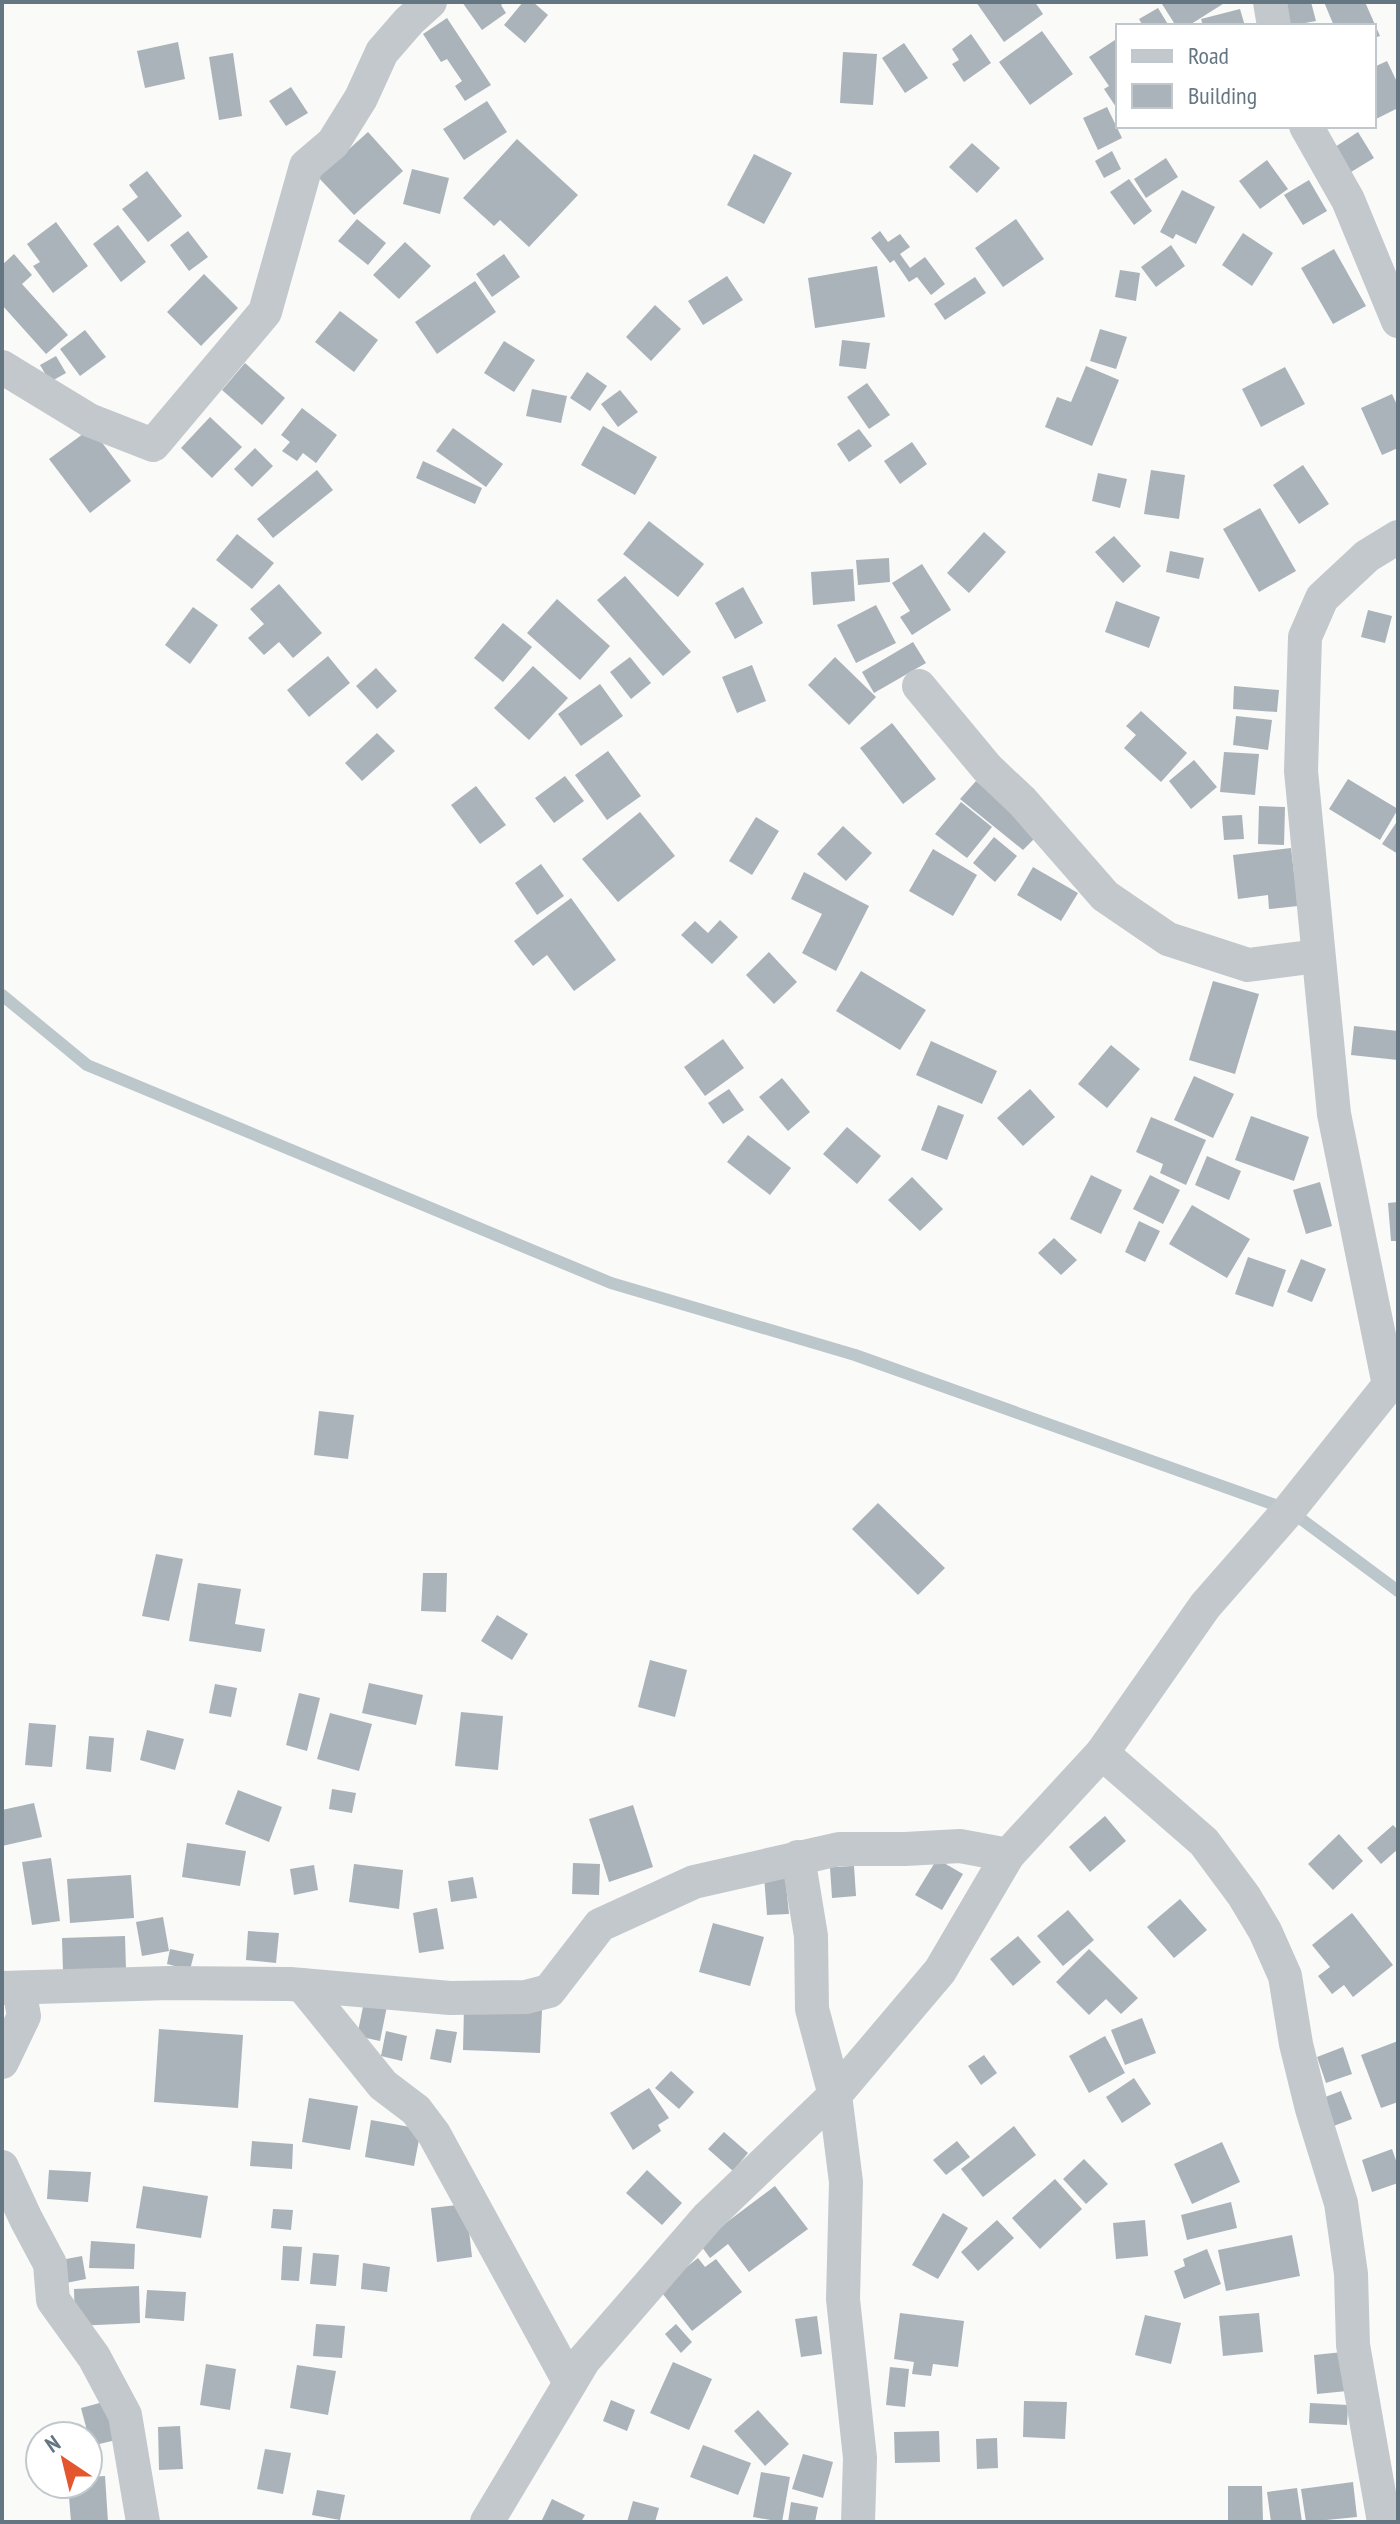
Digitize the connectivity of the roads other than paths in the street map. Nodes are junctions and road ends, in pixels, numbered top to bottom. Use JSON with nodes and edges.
{"nodes":[{"id":1,"x":430,"y":2,"type":"edge"},
{"id":2,"x":1270,"y":2,"type":"edge"},
{"id":3,"x":1274,"y":24,"type":"edge"},
{"id":4,"x":1307,"y":128,"type":"edge"},
{"id":5,"x":1398,"y":321,"type":"edge"},
{"id":6,"x":2,"y":367,"type":"edge"},
{"id":7,"x":1398,"y":537,"type":"edge"},
{"id":8,"x":919,"y":686,"type":"dead end"},
{"id":9,"x":1318,"y":956,"type":"junction"},
{"id":10,"x":1393,"y":1384,"type":"edge"},
{"id":11,"x":1102,"y":1753,"type":"junction"},
{"id":12,"x":1008,"y":1855,"type":"junction"},
{"id":13,"x":798,"y":1857,"type":"junction"},
{"id":14,"x":302,"y":1985,"type":"junction"},
{"id":15,"x":11,"y":1988,"type":"edge"},
{"id":16,"x":2,"y":2062,"type":"edge"},
{"id":17,"x":835,"y":2095,"type":"junction"},
{"id":18,"x":2,"y":2167,"type":"edge"},
{"id":19,"x":570,"y":2383,"type":"junction"},
{"id":20,"x":143,"y":2522,"type":"edge"},
{"id":21,"x":487,"y":2522,"type":"edge"},
{"id":22,"x":858,"y":2522,"type":"edge"},
{"id":23,"x":1384,"y":2522,"type":"edge"}],
"edges":[{"from":1,"to":6,"type":"street"},
{"from":2,"to":3,"type":"street"},
{"from":4,"to":5,"type":"street"},
{"from":7,"to":9,"type":"street"},
{"from":8,"to":9,"type":"street"},
{"from":9,"to":10,"type":"street"},
{"from":10,"to":11,"type":"street"},
{"from":11,"to":12,"type":"street"},
{"from":11,"to":23,"type":"street"},
{"from":12,"to":13,"type":"street"},
{"from":12,"to":17,"type":"street"},
{"from":13,"to":14,"type":"street"},
{"from":13,"to":17,"type":"street"},
{"from":14,"to":15,"type":"street"},
{"from":14,"to":19,"type":"street"},
{"from":15,"to":16,"type":"street"},
{"from":17,"to":19,"type":"street"},
{"from":17,"to":22,"type":"street"},
{"from":18,"to":20,"type":"street"},
{"from":19,"to":21,"type":"street"}]}
